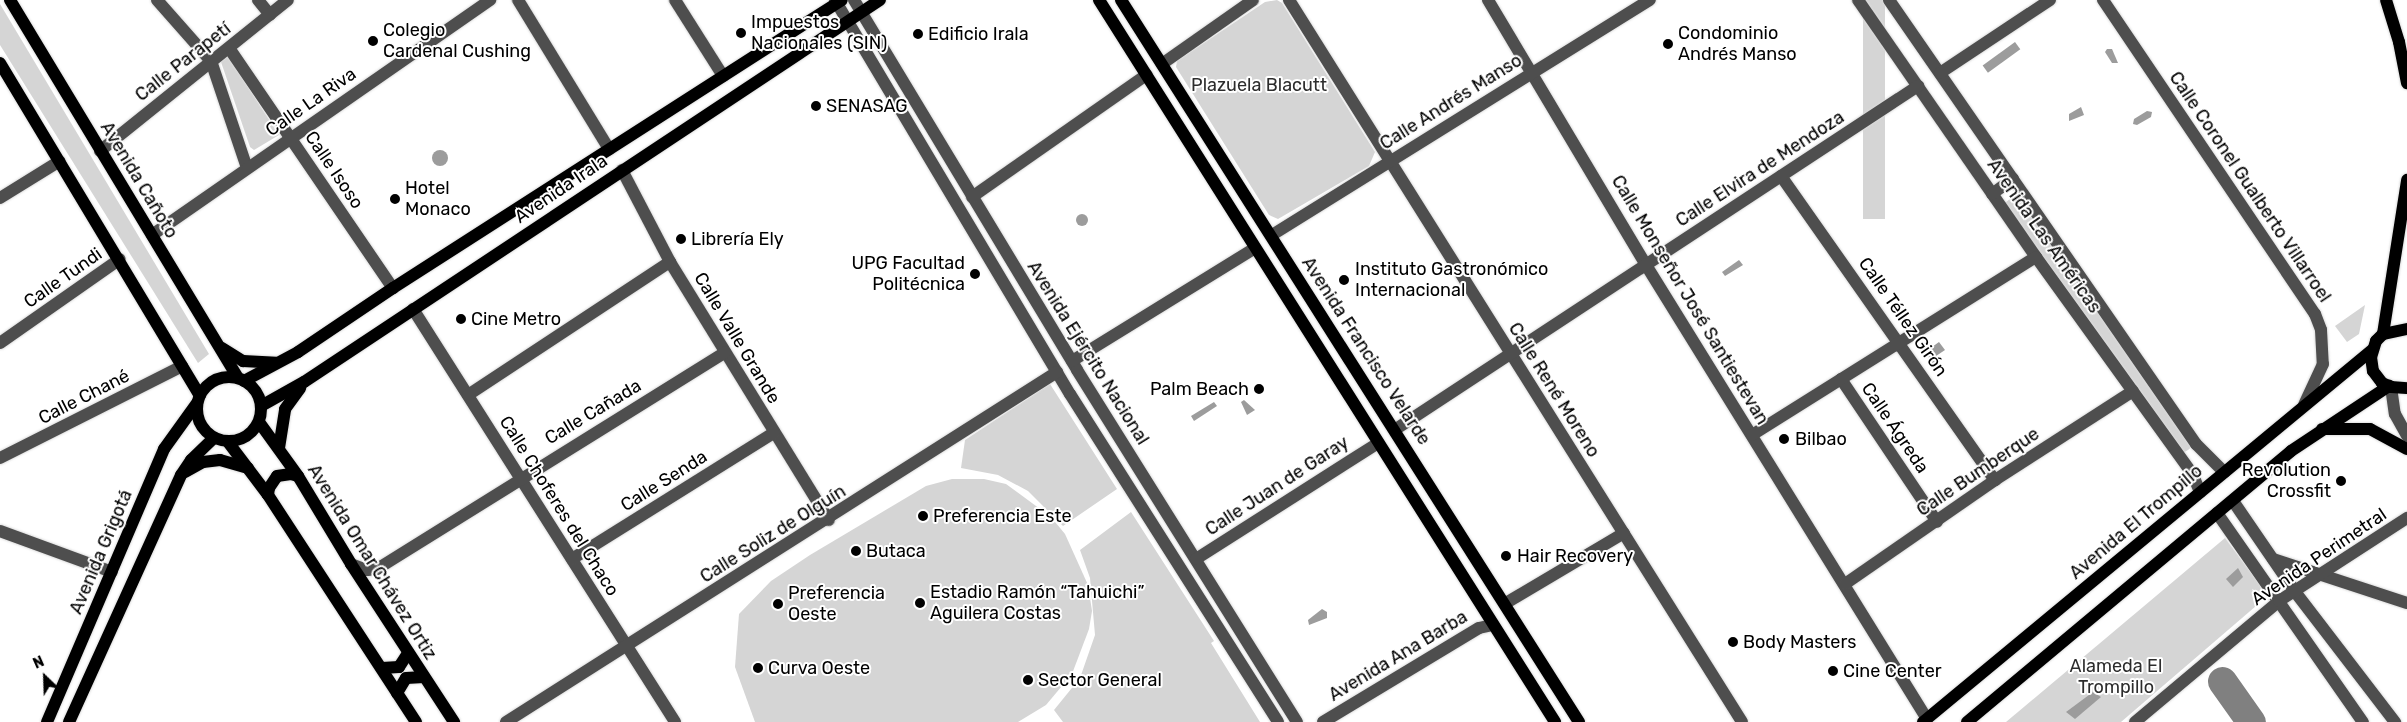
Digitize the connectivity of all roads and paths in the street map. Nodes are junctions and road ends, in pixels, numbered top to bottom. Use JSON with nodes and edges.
{"nodes":[{"id":1,"x":10,"y":0,"type":"edge"},
{"id":2,"x":157,"y":0,"type":"edge"},
{"id":3,"x":258,"y":0,"type":"edge"},
{"id":4,"x":288,"y":0,"type":"edge"},
{"id":5,"x":490,"y":0,"type":"edge"},
{"id":6,"x":518,"y":0,"type":"edge"},
{"id":7,"x":675,"y":0,"type":"edge"},
{"id":8,"x":854,"y":0,"type":"edge"},
{"id":9,"x":880,"y":0,"type":"edge"},
{"id":10,"x":1099,"y":0,"type":"edge"},
{"id":11,"x":1121,"y":0,"type":"edge"},
{"id":12,"x":1253,"y":0,"type":"edge"},
{"id":13,"x":1289,"y":0,"type":"edge"},
{"id":14,"x":1488,"y":0,"type":"edge"},
{"id":15,"x":1650,"y":0,"type":"edge"},
{"id":16,"x":1858,"y":0,"type":"edge"},
{"id":17,"x":1889,"y":0,"type":"edge"},
{"id":18,"x":2050,"y":0,"type":"edge"},
{"id":19,"x":2103,"y":0,"type":"edge"},
{"id":20,"x":2386,"y":0,"type":"edge"},
{"id":21,"x":838,"y":1,"type":"edge"},
{"id":22,"x":861,"y":13,"type":"junction"},
{"id":23,"x":270,"y":15,"type":"junction"},
{"id":24,"x":848,"y":21,"type":"junction"},
{"id":25,"x":229,"y":48,"type":"junction"},
{"id":26,"x":211,"y":61,"type":"junction"},
{"id":27,"x":0,"y":63,"type":"edge"},
{"id":28,"x":1162,"y":64,"type":"junction"},
{"id":29,"x":1533,"y":72,"type":"junction"},
{"id":30,"x":1940,"y":73,"type":"junction"},
{"id":31,"x":1146,"y":75,"type":"junction"},
{"id":32,"x":724,"y":76,"type":"junction"},
{"id":33,"x":2407,"y":83,"type":"edge"},
{"id":34,"x":1918,"y":86,"type":"junction"},
{"id":35,"x":290,"y":138,"type":"junction"},
{"id":36,"x":609,"y":149,"type":"junction"},
{"id":37,"x":100,"y":151,"type":"junction"},
{"id":38,"x":60,"y":161,"type":"junction"},
{"id":39,"x":1389,"y":162,"type":"junction"},
{"id":40,"x":247,"y":168,"type":"junction"},
{"id":41,"x":622,"y":170,"type":"junction"},
{"id":42,"x":1781,"y":176,"type":"junction"},
{"id":43,"x":2013,"y":179,"type":"junction"},
{"id":44,"x":2407,"y":180,"type":"edge"},
{"id":45,"x":1992,"y":194,"type":"junction"},
{"id":46,"x":972,"y":196,"type":"junction"},
{"id":47,"x":952,"y":197,"type":"junction"},
{"id":48,"x":0,"y":198,"type":"edge"},
{"id":49,"x":2406,"y":204,"type":"edge"},
{"id":50,"x":961,"y":213,"type":"junction"},
{"id":51,"x":152,"y":235,"type":"junction"},
{"id":52,"x":1272,"y":236,"type":"junction"},
{"id":53,"x":1255,"y":248,"type":"junction"},
{"id":54,"x":2407,"y":256,"type":"edge"},
{"id":55,"x":2036,"y":257,"type":"junction"},
{"id":56,"x":120,"y":259,"type":"junction"},
{"id":57,"x":670,"y":262,"type":"junction"},
{"id":58,"x":1646,"y":265,"type":"junction"},
{"id":59,"x":393,"y":288,"type":"junction"},
{"id":60,"x":413,"y":309,"type":"junction"},
{"id":61,"x":2407,"y":330,"type":"edge"},
{"id":62,"x":2383,"y":334,"type":"junction"},
{"id":63,"x":1900,"y":341,"type":"junction"},
{"id":64,"x":0,"y":343,"type":"edge"},
{"id":65,"x":218,"y":344,"type":"junction"},
{"id":66,"x":2372,"y":350,"type":"junction"},
{"id":67,"x":725,"y":352,"type":"junction"},
{"id":68,"x":1511,"y":353,"type":"junction"},
{"id":69,"x":281,"y":362,"type":"junction"},
{"id":70,"x":1073,"y":363,"type":"junction"},
{"id":71,"x":182,"y":366,"type":"junction"},
{"id":72,"x":1057,"y":372,"type":"junction"},
{"id":73,"x":1841,"y":379,"type":"junction"},
{"id":74,"x":241,"y":380,"type":"junction"},
{"id":75,"x":304,"y":382,"type":"junction"},
{"id":76,"x":2390,"y":387,"type":"junction"},
{"id":77,"x":2407,"y":388,"type":"edge"},
{"id":78,"x":2133,"y":391,"type":"junction"},
{"id":79,"x":468,"y":395,"type":"junction"},
{"id":80,"x":198,"y":399,"type":"junction"},
{"id":81,"x":2304,"y":405,"type":"junction"},
{"id":82,"x":261,"y":406,"type":"junction"},
{"id":83,"x":259,"y":422,"type":"junction"},
{"id":84,"x":2322,"y":428,"type":"junction"},
{"id":85,"x":1396,"y":429,"type":"junction"},
{"id":86,"x":774,"y":433,"type":"junction"},
{"id":87,"x":1752,"y":435,"type":"junction"},
{"id":88,"x":2407,"y":436,"type":"edge"},
{"id":89,"x":214,"y":438,"type":"junction"},
{"id":90,"x":228,"y":442,"type":"junction"},
{"id":91,"x":1378,"y":444,"type":"junction"},
{"id":92,"x":2196,"y":444,"type":"junction"},
{"id":93,"x":279,"y":448,"type":"junction"},
{"id":94,"x":2407,"y":449,"type":"edge"},
{"id":95,"x":2179,"y":455,"type":"junction"},
{"id":96,"x":0,"y":458,"type":"edge"},
{"id":97,"x":250,"y":470,"type":"junction"},
{"id":98,"x":2224,"y":472,"type":"junction"},
{"id":99,"x":181,"y":475,"type":"junction"},
{"id":100,"x":298,"y":476,"type":"junction"},
{"id":101,"x":520,"y":477,"type":"junction"},
{"id":102,"x":1995,"y":480,"type":"junction"},
{"id":103,"x":2200,"y":492,"type":"junction"},
{"id":104,"x":268,"y":495,"type":"junction"},
{"id":105,"x":2233,"y":501,"type":"junction"},
{"id":106,"x":2217,"y":513,"type":"junction"},
{"id":107,"x":2407,"y":518,"type":"edge"},
{"id":108,"x":829,"y":520,"type":"junction"},
{"id":109,"x":1937,"y":522,"type":"junction"},
{"id":110,"x":0,"y":532,"type":"edge"},
{"id":111,"x":1624,"y":533,"type":"junction"},
{"id":112,"x":572,"y":559,"type":"junction"},
{"id":113,"x":1196,"y":559,"type":"junction"},
{"id":114,"x":2273,"y":559,"type":"junction"},
{"id":115,"x":351,"y":564,"type":"junction"},
{"id":116,"x":1180,"y":570,"type":"junction"},
{"id":117,"x":112,"y":572,"type":"junction"},
{"id":118,"x":2322,"y":576,"type":"junction"},
{"id":119,"x":1845,"y":584,"type":"junction"},
{"id":120,"x":1472,"y":593,"type":"junction"},
{"id":121,"x":2296,"y":593,"type":"junction"},
{"id":122,"x":2279,"y":601,"type":"junction"},
{"id":123,"x":1506,"y":603,"type":"junction"},
{"id":124,"x":2407,"y":603,"type":"edge"},
{"id":125,"x":1494,"y":627,"type":"junction"},
{"id":126,"x":1528,"y":642,"type":"junction"},
{"id":127,"x":627,"y":646,"type":"junction"},
{"id":128,"x":408,"y":652,"type":"junction"},
{"id":129,"x":382,"y":668,"type":"junction"},
{"id":130,"x":424,"y":677,"type":"junction"},
{"id":131,"x":397,"y":693,"type":"junction"},
{"id":132,"x":1925,"y":721,"type":"edge"},
{"id":133,"x":47,"y":722,"type":"edge"},
{"id":134,"x":69,"y":722,"type":"edge"},
{"id":135,"x":416,"y":722,"type":"edge"},
{"id":136,"x":454,"y":722,"type":"edge"},
{"id":137,"x":506,"y":722,"type":"edge"},
{"id":138,"x":675,"y":722,"type":"edge"},
{"id":139,"x":1278,"y":722,"type":"edge"},
{"id":140,"x":1296,"y":722,"type":"edge"},
{"id":141,"x":1323,"y":722,"type":"edge"},
{"id":142,"x":1555,"y":722,"type":"edge"},
{"id":143,"x":1579,"y":722,"type":"edge"},
{"id":144,"x":1742,"y":722,"type":"edge"},
{"id":145,"x":1966,"y":722,"type":"edge"},
{"id":146,"x":2135,"y":722,"type":"edge"},
{"id":147,"x":2363,"y":722,"type":"edge"},
{"id":148,"x":2394,"y":722,"type":"edge"}],
"edges":[{"from":1,"to":37,"type":"main road","name":"Avenida Cañoto"},
{"from":2,"to":26,"type":"street"},
{"from":3,"to":23,"type":"street"},
{"from":4,"to":23,"type":"street","name":"Calle Parapetí"},
{"from":5,"to":35,"type":"street","name":"Calle La Riva"},
{"from":6,"to":36,"type":"street"},
{"from":7,"to":32,"type":"street"},
{"from":8,"to":22,"type":"street","name":"Avenida Ejército Nacional"},
{"from":9,"to":22,"type":"main road","name":"Avenida Irala"},
{"from":10,"to":31,"type":"main road"},
{"from":11,"to":28,"type":"main road","name":"Avenida Francisco Velarde"},
{"from":12,"to":28,"type":"street"},
{"from":13,"to":39,"type":"street","name":"Calle René Moreno"},
{"from":14,"to":29,"type":"street","name":"Calle Monseñor José Santiestevan"},
{"from":15,"to":29,"type":"street","name":"Calle Andrés Manso"},
{"from":16,"to":34,"type":"street","name":"Avenida Las Américas"},
{"from":17,"to":30,"type":"street","name":"Avenida Las Américas"},
{"from":18,"to":30,"type":"street"},
{"from":19,"to":81,"type":"street","name":"Calle Coronel Gualberto Villarroel"},
{"from":20,"to":33,"type":"main road"},
{"from":21,"to":24,"type":"street","name":"Avenida Ejército Nacional"},
{"from":21,"to":32,"type":"main road","name":"Avenida Irala"},
{"from":22,"to":24,"type":"main road","name":"Avenida Irala"},
{"from":22,"to":46,"type":"street","name":"Avenida Ejército Nacional"},
{"from":23,"to":25,"type":"street","name":"Calle Parapetí"},
{"from":24,"to":41,"type":"main road","name":"Avenida Irala"},
{"from":24,"to":47,"type":"street","name":"Avenida Ejército Nacional"},
{"from":25,"to":26,"type":"street","name":"Calle Parapetí"},
{"from":25,"to":35,"type":"street","name":"Calle Isoso"},
{"from":26,"to":37,"type":"street","name":"Calle Parapetí"},
{"from":26,"to":40,"type":"street"},
{"from":27,"to":38,"type":"main road"},
{"from":28,"to":31,"type":"main road"},
{"from":28,"to":52,"type":"main road","name":"Avenida Francisco Velarde"},
{"from":29,"to":39,"type":"street","name":"Calle Andrés Manso"},
{"from":29,"to":58,"type":"street","name":"Calle Monseñor José Santiestevan"},
{"from":30,"to":43,"type":"street","name":"Avenida Las Américas"},
{"from":31,"to":46,"type":"street"},
{"from":31,"to":53,"type":"main road"},
{"from":32,"to":36,"type":"main road","name":"Avenida Irala"},
{"from":34,"to":42,"type":"street","name":"Calle Elvira de Mendoza"},
{"from":34,"to":45,"type":"street","name":"Avenida Las Américas"},
{"from":35,"to":40,"type":"street","name":"Calle La Riva"},
{"from":35,"to":59,"type":"street","name":"Calle Isoso"},
{"from":36,"to":59,"type":"main road","name":"Avenida Irala"},
{"from":37,"to":51,"type":"main road","name":"Avenida Cañoto"},
{"from":38,"to":48,"type":"street"},
{"from":38,"to":56,"type":"main road"},
{"from":39,"to":52,"type":"street","name":"Calle Andrés Manso"},
{"from":39,"to":68,"type":"street","name":"Calle René Moreno"},
{"from":40,"to":51,"type":"street","name":"Calle La Riva"},
{"from":41,"to":57,"type":"street","name":"Calle Valle Grande"},
{"from":41,"to":60,"type":"main road","name":"Avenida Irala"},
{"from":42,"to":58,"type":"street","name":"Calle Elvira de Mendoza"},
{"from":42,"to":63,"type":"street","name":"Calle Téllez Girón"},
{"from":43,"to":45,"type":"street"},
{"from":43,"to":92,"type":"street","name":"Avenida Las Américas"},
{"from":44,"to":49,"type":"main road"},
{"from":45,"to":55,"type":"street","name":"Avenida Las Américas"},
{"from":46,"to":47,"type":"street"},
{"from":46,"to":50,"type":"street"},
{"from":46,"to":70,"type":"street","name":"Avenida Ejército Nacional"},
{"from":47,"to":50,"type":"street","name":"Avenida Ejército Nacional"},
{"from":49,"to":54,"type":"main road"},
{"from":49,"to":62,"type":"main road"},
{"from":50,"to":72,"type":"street","name":"Avenida Ejército Nacional"},
{"from":51,"to":65,"type":"main road","name":"Avenida Cañoto"},
{"from":52,"to":53,"type":"main road"},
{"from":52,"to":53,"type":"main road"},
{"from":52,"to":85,"type":"main road","name":"Avenida Francisco Velarde"},
{"from":53,"to":70,"type":"street"},
{"from":53,"to":91,"type":"main road"},
{"from":55,"to":63,"type":"street"},
{"from":55,"to":78,"type":"street","name":"Avenida Las Américas"},
{"from":56,"to":64,"type":"street","name":"Calle Tundi"},
{"from":56,"to":71,"type":"main road"},
{"from":57,"to":67,"type":"street","name":"Calle Valle Grande"},
{"from":57,"to":79,"type":"street"},
{"from":58,"to":68,"type":"street","name":"Calle Elvira de Mendoza"},
{"from":58,"to":87,"type":"street","name":"Calle Monseñor José Santiestevan"},
{"from":59,"to":69,"type":"main road","name":"Avenida Irala"},
{"from":60,"to":75,"type":"main road","name":"Avenida Irala"},
{"from":60,"to":79,"type":"street","name":"Calle Choferes del Chaco"},
{"from":61,"to":62,"type":"main road"},
{"from":62,"to":66,"type":"main road","name":"Avenida El Trompillo"},
{"from":63,"to":73,"type":"street"},
{"from":63,"to":102,"type":"street","name":"Calle Téllez Girón"},
{"from":65,"to":69,"type":"main road"},
{"from":65,"to":74,"type":"main road","name":"Avenida Cañoto"},
{"from":66,"to":76,"type":"main road"},
{"from":66,"to":81,"type":"main road","name":"Avenida El Trompillo"},
{"from":67,"to":86,"type":"street","name":"Calle Valle Grande"},
{"from":67,"to":101,"type":"street","name":"Calle Cañada"},
{"from":68,"to":85,"type":"street","name":"Calle Elvira de Mendoza"},
{"from":68,"to":111,"type":"street","name":"Calle René Moreno"},
{"from":69,"to":74,"type":"main road","name":"Avenida Irala"},
{"from":70,"to":72,"type":"street"},
{"from":70,"to":72,"type":"street"},
{"from":70,"to":113,"type":"street","name":"Avenida Ejército Nacional"},
{"from":71,"to":80,"type":"main road"},
{"from":71,"to":96,"type":"street","name":"Calle Chané"},
{"from":72,"to":108,"type":"street","name":"Calle Soliz de Olguín"},
{"from":72,"to":116,"type":"street","name":"Avenida Ejército Nacional"},
{"from":73,"to":87,"type":"street"},
{"from":73,"to":109,"type":"street","name":"Calle Ágreda"},
{"from":74,"to":80,"type":"main road"},
{"from":74,"to":82,"type":"main road"},
{"from":75,"to":82,"type":"main road","name":"Avenida Irala"},
{"from":75,"to":93,"type":"main road"},
{"from":76,"to":77,"type":"main road"},
{"from":76,"to":84,"type":"main road"},
{"from":76,"to":88,"type":"street"},
{"from":78,"to":95,"type":"street","name":"Avenida Las Américas"},
{"from":78,"to":102,"type":"street","name":"Calle Bumberque"},
{"from":79,"to":101,"type":"street","name":"Calle Choferes del Chaco"},
{"from":80,"to":89,"type":"main road"},
{"from":80,"to":117,"type":"main road","name":"Avenida Grigotá"},
{"from":81,"to":98,"type":"main road","name":"Avenida El Trompillo"},
{"from":82,"to":83,"type":"main road"},
{"from":83,"to":90,"type":"main road"},
{"from":83,"to":93,"type":"main road","name":"Avenida Omar Chávez Ortiz"},
{"from":84,"to":94,"type":"main road"},
{"from":84,"to":105,"type":"main road"},
{"from":85,"to":91,"type":"main road"},
{"from":85,"to":91,"type":"main road"},
{"from":85,"to":123,"type":"main road","name":"Avenida Francisco Velarde"},
{"from":86,"to":108,"type":"street","name":"Calle Valle Grande"},
{"from":86,"to":112,"type":"street","name":"Calle Senda"},
{"from":87,"to":119,"type":"street","name":"Calle Monseñor José Santiestevan"},
{"from":89,"to":90,"type":"main road"},
{"from":89,"to":99,"type":"main road"},
{"from":90,"to":97,"type":"main road"},
{"from":91,"to":113,"type":"street","name":"Calle Juan de Garay"},
{"from":91,"to":120,"type":"main road"},
{"from":92,"to":95,"type":"street"},
{"from":92,"to":98,"type":"street","name":"Avenida Las Américas"},
{"from":93,"to":100,"type":"main road","name":"Avenida Omar Chávez Ortiz"},
{"from":95,"to":103,"type":"street","name":"Avenida Las Américas"},
{"from":97,"to":99,"type":"main road"},
{"from":97,"to":104,"type":"main road"},
{"from":98,"to":103,"type":"main road","name":"Avenida El Trompillo"},
{"from":99,"to":134,"type":"main road"},
{"from":100,"to":104,"type":"main road"},
{"from":100,"to":115,"type":"main road","name":"Avenida Omar Chávez Ortiz"},
{"from":101,"to":112,"type":"street","name":"Calle Choferes del Chaco"},
{"from":101,"to":115,"type":"street","name":"Calle Cañada"},
{"from":102,"to":109,"type":"street","name":"Calle Bumberque"},
{"from":103,"to":132,"type":"main road","name":"Avenida El Trompillo"},
{"from":104,"to":129,"type":"main road"},
{"from":105,"to":106,"type":"main road"},
{"from":105,"to":114,"type":"street"},
{"from":106,"to":122,"type":"street"},
{"from":106,"to":145,"type":"main road"},
{"from":107,"to":118,"type":"street","name":"Avenida Perimetral"},
{"from":108,"to":127,"type":"street","name":"Calle Soliz de Olguín"},
{"from":109,"to":119,"type":"street","name":"Calle Bumberque"},
{"from":110,"to":117,"type":"street"},
{"from":111,"to":123,"type":"street"},
{"from":111,"to":144,"type":"street","name":"Calle René Moreno"},
{"from":112,"to":127,"type":"street","name":"Calle Choferes del Chaco"},
{"from":113,"to":116,"type":"street","name":"Calle Juan de Garay"},
{"from":113,"to":140,"type":"street","name":"Avenida Ejército Nacional"},
{"from":114,"to":118,"type":"street"},
{"from":114,"to":121,"type":"street"},
{"from":115,"to":128,"type":"main road","name":"Avenida Omar Chávez Ortiz"},
{"from":116,"to":139,"type":"street","name":"Avenida Ejército Nacional"},
{"from":117,"to":133,"type":"main road","name":"Avenida Grigotá"},
{"from":118,"to":121,"type":"street","name":"Avenida Perimetral"},
{"from":118,"to":124,"type":"street"},
{"from":119,"to":132,"type":"street","name":"Calle Monseñor José Santiestevan"},
{"from":120,"to":123,"type":"main road"},
{"from":120,"to":125,"type":"main road"},
{"from":121,"to":122,"type":"street","name":"Avenida Perimetral"},
{"from":121,"to":148,"type":"street"},
{"from":122,"to":146,"type":"street","name":"Avenida Perimetral"},
{"from":122,"to":147,"type":"street"},
{"from":123,"to":126,"type":"main road","name":"Avenida Francisco Velarde"},
{"from":125,"to":126,"type":"main road"},
{"from":125,"to":141,"type":"street","name":"Avenida Ana Barba"},
{"from":125,"to":142,"type":"main road"},
{"from":126,"to":143,"type":"main road","name":"Avenida Francisco Velarde"},
{"from":127,"to":137,"type":"street","name":"Calle Soliz de Olguín"},
{"from":127,"to":138,"type":"street","name":"Calle Choferes del Chaco"},
{"from":128,"to":129,"type":"main road"},
{"from":128,"to":130,"type":"main road","name":"Avenida Omar Chávez Ortiz"},
{"from":129,"to":131,"type":"main road"},
{"from":130,"to":131,"type":"main road"},
{"from":130,"to":136,"type":"main road","name":"Avenida Omar Chávez Ortiz"},
{"from":131,"to":135,"type":"main road"}]}
